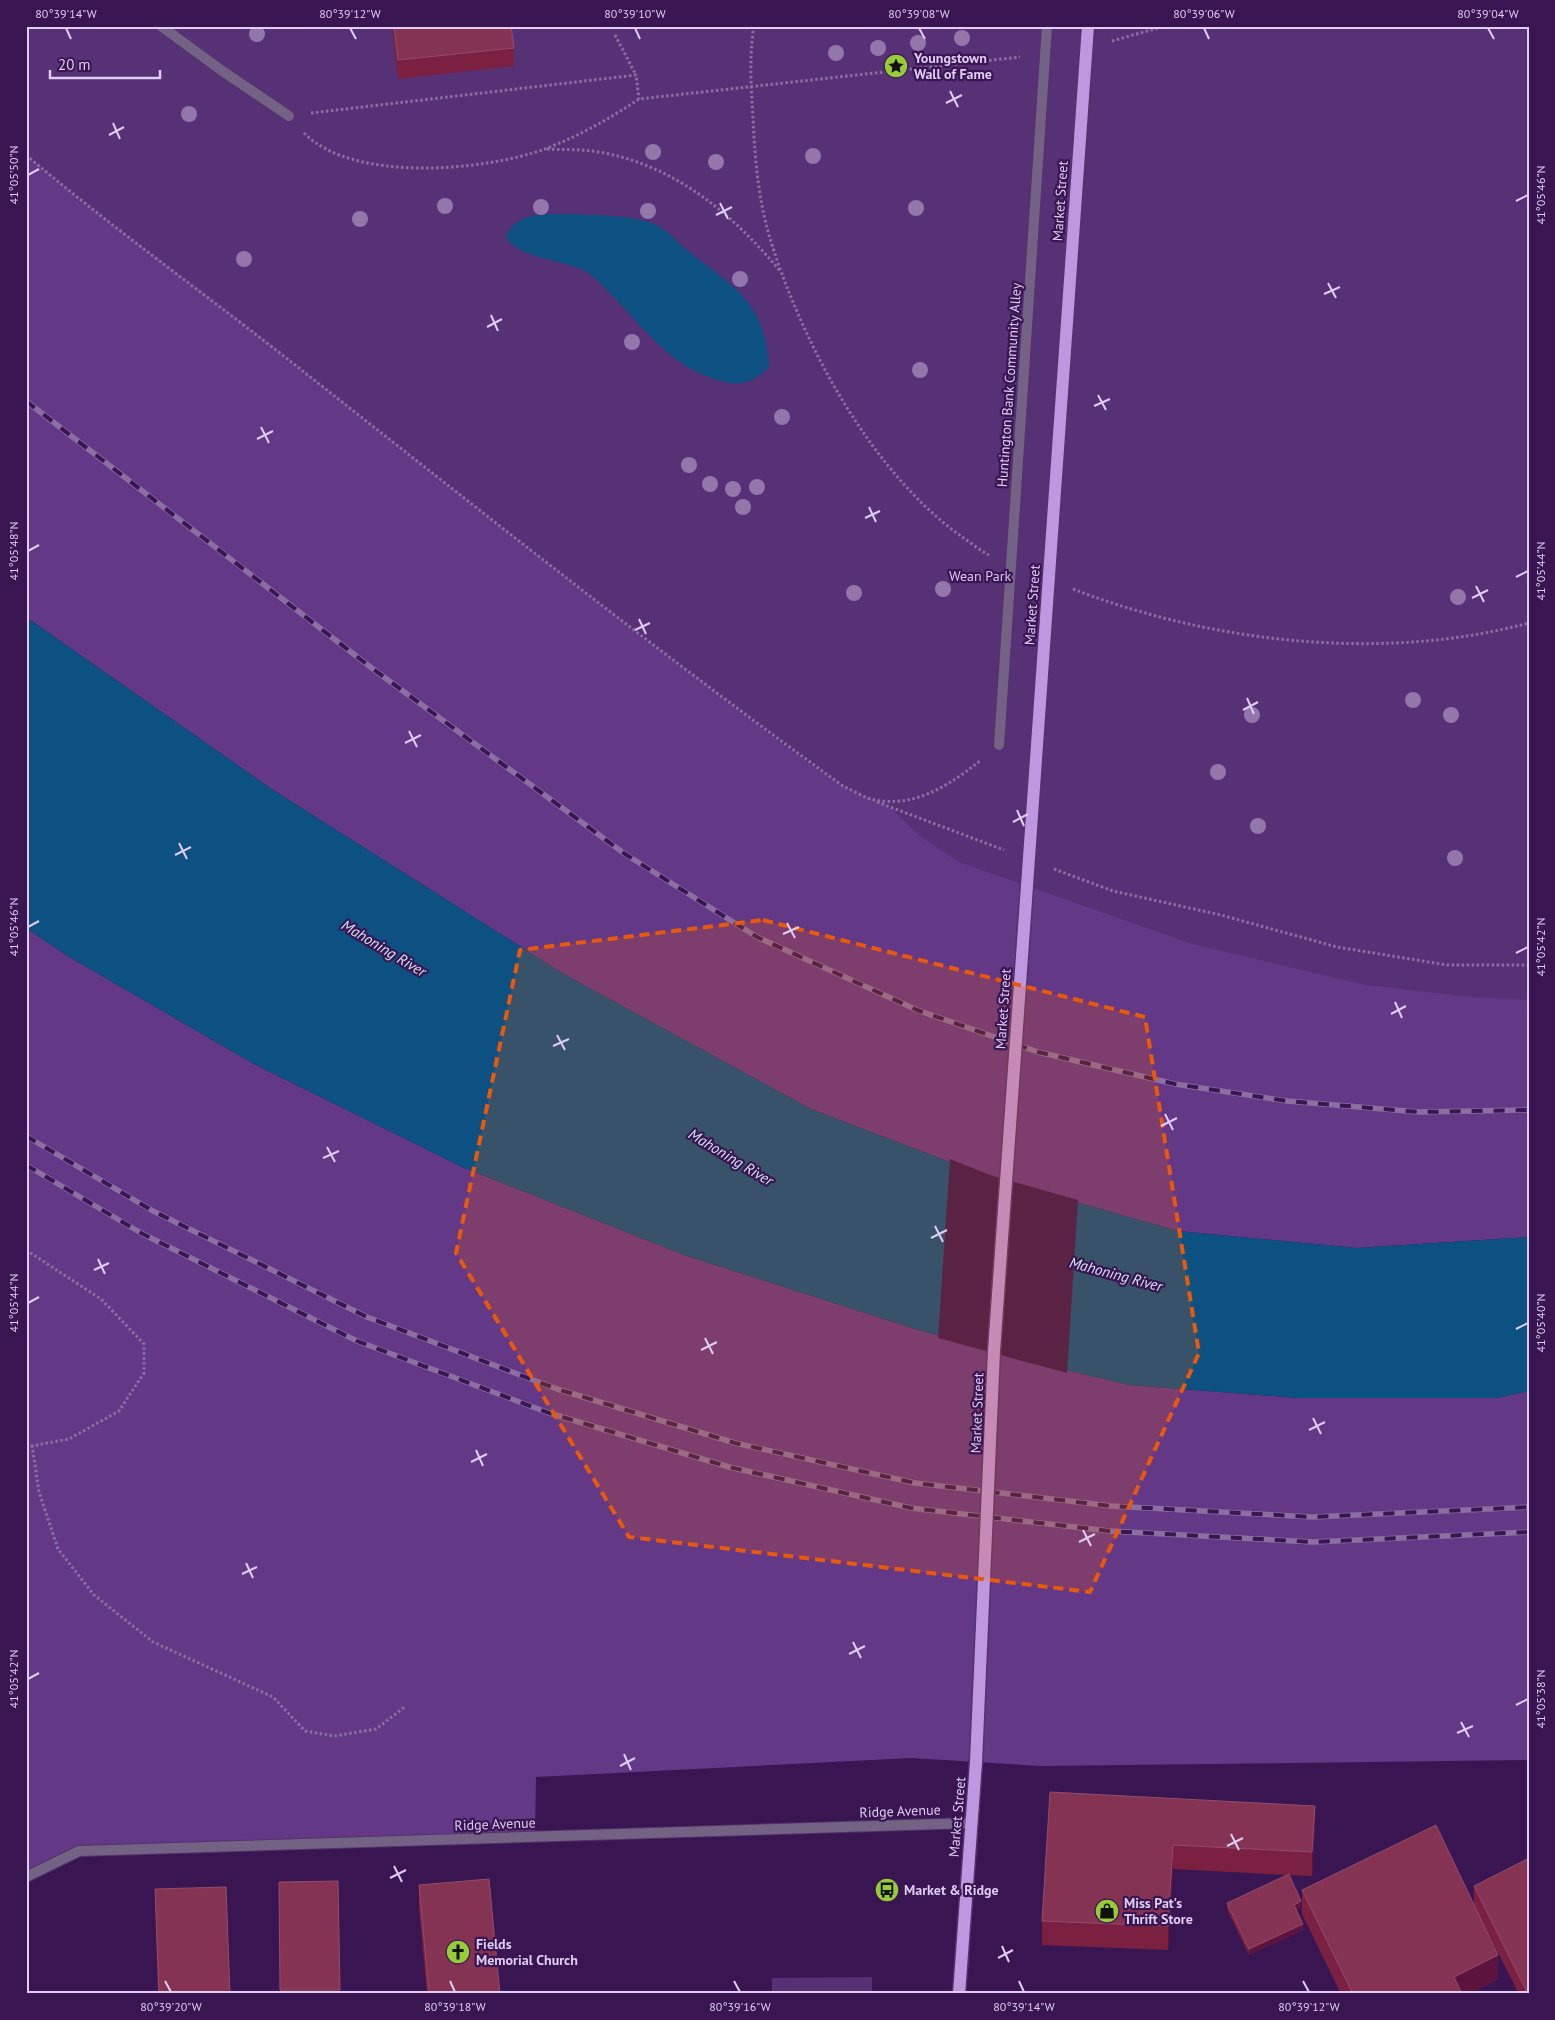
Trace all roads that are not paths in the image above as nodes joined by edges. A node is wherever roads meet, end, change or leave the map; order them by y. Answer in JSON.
{"nodes":[{"id":1,"x":161,"y":26,"type":"edge"},
{"id":2,"x":1047,"y":26,"type":"edge"},
{"id":3,"x":1088,"y":26,"type":"edge"},
{"id":4,"x":289,"y":116,"type":"road end"},
{"id":5,"x":999,"y":745,"type":"road end"},
{"id":6,"x":971,"y":1823,"type":"junction"},
{"id":7,"x":26,"y":1877,"type":"edge"},
{"id":8,"x":959,"y":1994,"type":"edge"}],
"edges":[{"from":1,"to":4,"type":"street"},
{"from":2,"to":5,"type":"street","name":"Huntington Bank Community Alley"},
{"from":3,"to":6,"type":"main road","name":"Market Street","bridge":true},
{"from":6,"to":7,"type":"street","name":"Ridge Avenue"},
{"from":6,"to":8,"type":"main road","name":"Market Street"}]}
